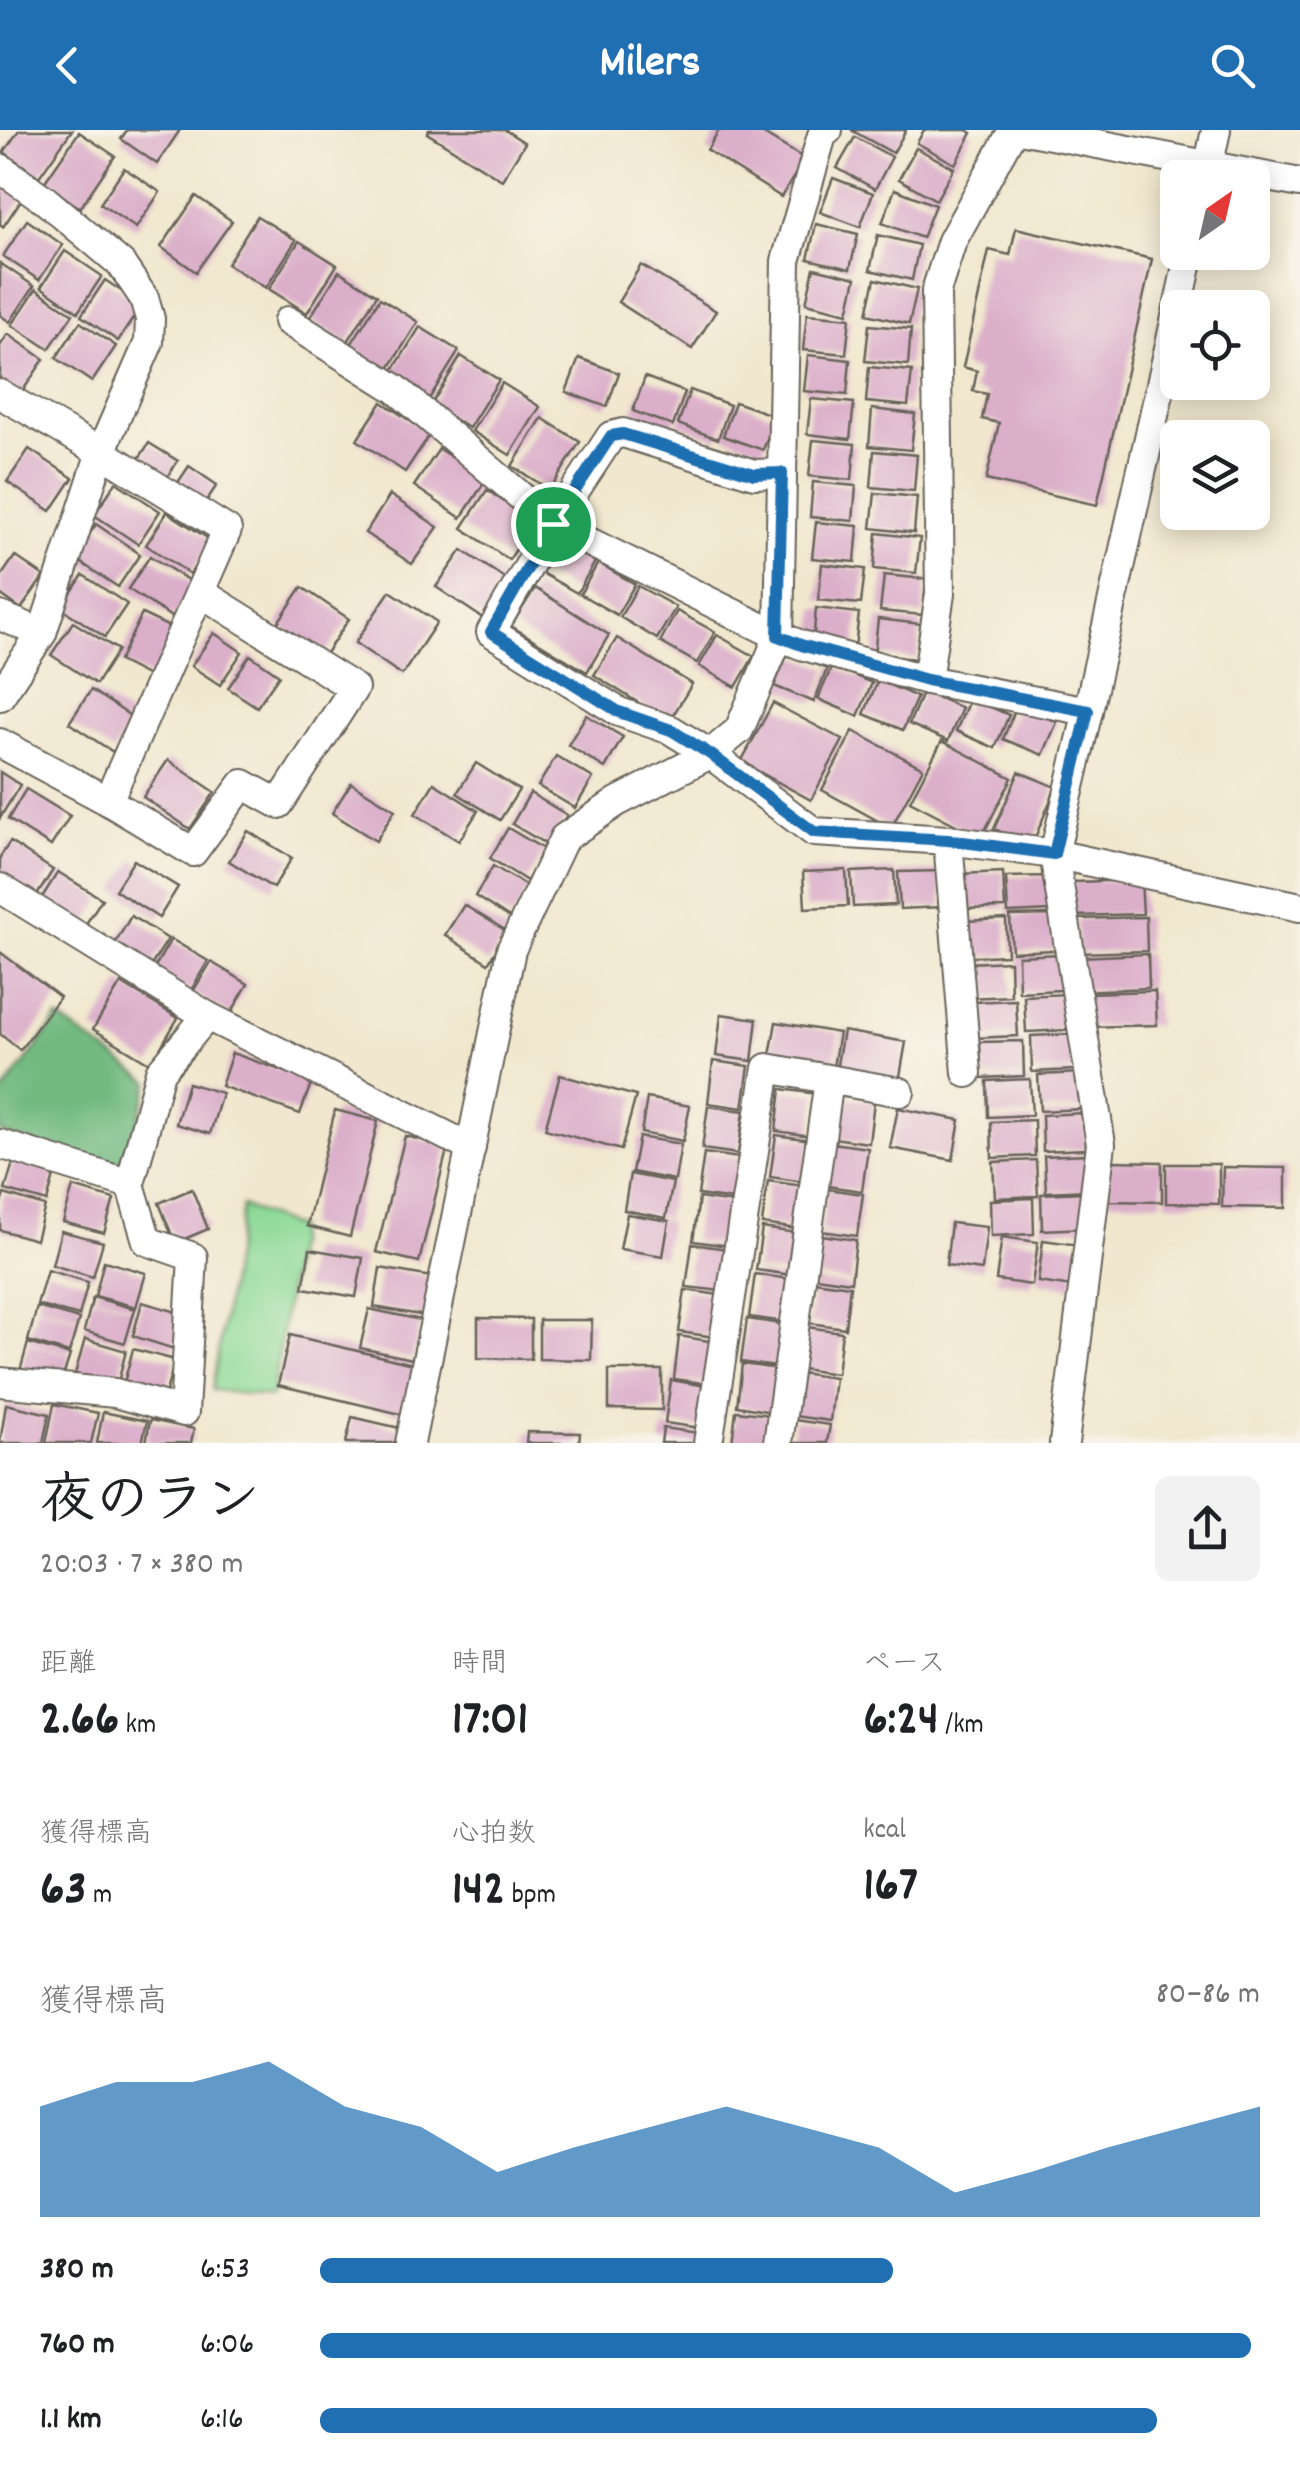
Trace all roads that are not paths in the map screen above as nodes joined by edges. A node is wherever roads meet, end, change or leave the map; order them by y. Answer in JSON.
{"nodes":[{"id":1,"x":1013,"y":130,"type":"edge"},
{"id":2,"x":1026,"y":130,"type":"edge"},
{"id":3,"x":1216,"y":130,"type":"edge"},
{"id":4,"x":821,"y":132,"type":"edge"},
{"id":5,"x":1210,"y":160,"type":"edge"},
{"id":6,"x":1160,"y":161,"type":"edge"},
{"id":7,"x":0,"y":168,"type":"edge"},
{"id":8,"x":1270,"y":179,"type":"edge"},
{"id":9,"x":1300,"y":183,"type":"edge"},
{"id":10,"x":288,"y":321,"type":"dead end"},
{"id":11,"x":1160,"y":389,"type":"edge"},
{"id":12,"x":0,"y":394,"type":"edge"},
{"id":13,"x":101,"y":452,"type":"junction"},
{"id":14,"x":782,"y":473,"type":"junction"},
{"id":15,"x":553,"y":524,"type":"junction"},
{"id":16,"x":200,"y":592,"type":"junction"},
{"id":17,"x":0,"y":616,"type":"edge"},
{"id":18,"x":42,"y":633,"type":"junction"},
{"id":19,"x":778,"y":636,"type":"junction"},
{"id":20,"x":927,"y":680,"type":"junction"},
{"id":21,"x":0,"y":696,"type":"edge"},
{"id":22,"x":1088,"y":711,"type":"junction"},
{"id":23,"x":0,"y":743,"type":"edge"},
{"id":24,"x":710,"y":754,"type":"junction"},
{"id":25,"x":108,"y":801,"type":"junction"},
{"id":26,"x":948,"y":840,"type":"junction"},
{"id":27,"x":1054,"y":854,"type":"junction"},
{"id":28,"x":0,"y":888,"type":"edge"},
{"id":29,"x":1300,"y":907,"type":"edge"},
{"id":30,"x":207,"y":1016,"type":"junction"},
{"id":31,"x":966,"y":1073,"type":"dead end"},
{"id":32,"x":829,"y":1080,"type":"junction"},
{"id":33,"x":900,"y":1092,"type":"dead end"},
{"id":34,"x":0,"y":1144,"type":"edge"},
{"id":35,"x":471,"y":1148,"type":"junction"},
{"id":36,"x":130,"y":1184,"type":"junction"},
{"id":37,"x":0,"y":1382,"type":"edge"},
{"id":38,"x":410,"y":1443,"type":"edge"},
{"id":39,"x":708,"y":1443,"type":"edge"},
{"id":40,"x":778,"y":1443,"type":"edge"},
{"id":41,"x":1064,"y":1443,"type":"edge"}],
"edges":[{"from":1,"to":20,"type":"street"},
{"from":2,"to":6,"type":"street"},
{"from":3,"to":5,"type":"street"},
{"from":4,"to":14,"type":"street"},
{"from":7,"to":13,"type":"street"},
{"from":8,"to":9,"type":"street"},
{"from":10,"to":15,"type":"street"},
{"from":11,"to":22,"type":"street"},
{"from":12,"to":13,"type":"street"},
{"from":13,"to":16,"type":"street"},
{"from":13,"to":18,"type":"street"},
{"from":14,"to":15,"type":"street"},
{"from":14,"to":19,"type":"street"},
{"from":15,"to":19,"type":"street"},
{"from":15,"to":24,"type":"street"},
{"from":16,"to":25,"type":"street"},
{"from":16,"to":25,"type":"street"},
{"from":17,"to":18,"type":"street"},
{"from":18,"to":21,"type":"street"},
{"from":19,"to":20,"type":"street"},
{"from":19,"to":24,"type":"street"},
{"from":20,"to":22,"type":"street"},
{"from":22,"to":27,"type":"street"},
{"from":23,"to":25,"type":"street"},
{"from":24,"to":26,"type":"street"},
{"from":24,"to":35,"type":"street"},
{"from":26,"to":27,"type":"street"},
{"from":26,"to":31,"type":"street"},
{"from":27,"to":29,"type":"street"},
{"from":27,"to":41,"type":"street"},
{"from":28,"to":30,"type":"street"},
{"from":30,"to":35,"type":"street"},
{"from":30,"to":36,"type":"street"},
{"from":32,"to":33,"type":"street"},
{"from":32,"to":39,"type":"street"},
{"from":32,"to":40,"type":"street"},
{"from":34,"to":36,"type":"street"},
{"from":35,"to":38,"type":"street"},
{"from":36,"to":37,"type":"street"}]}
